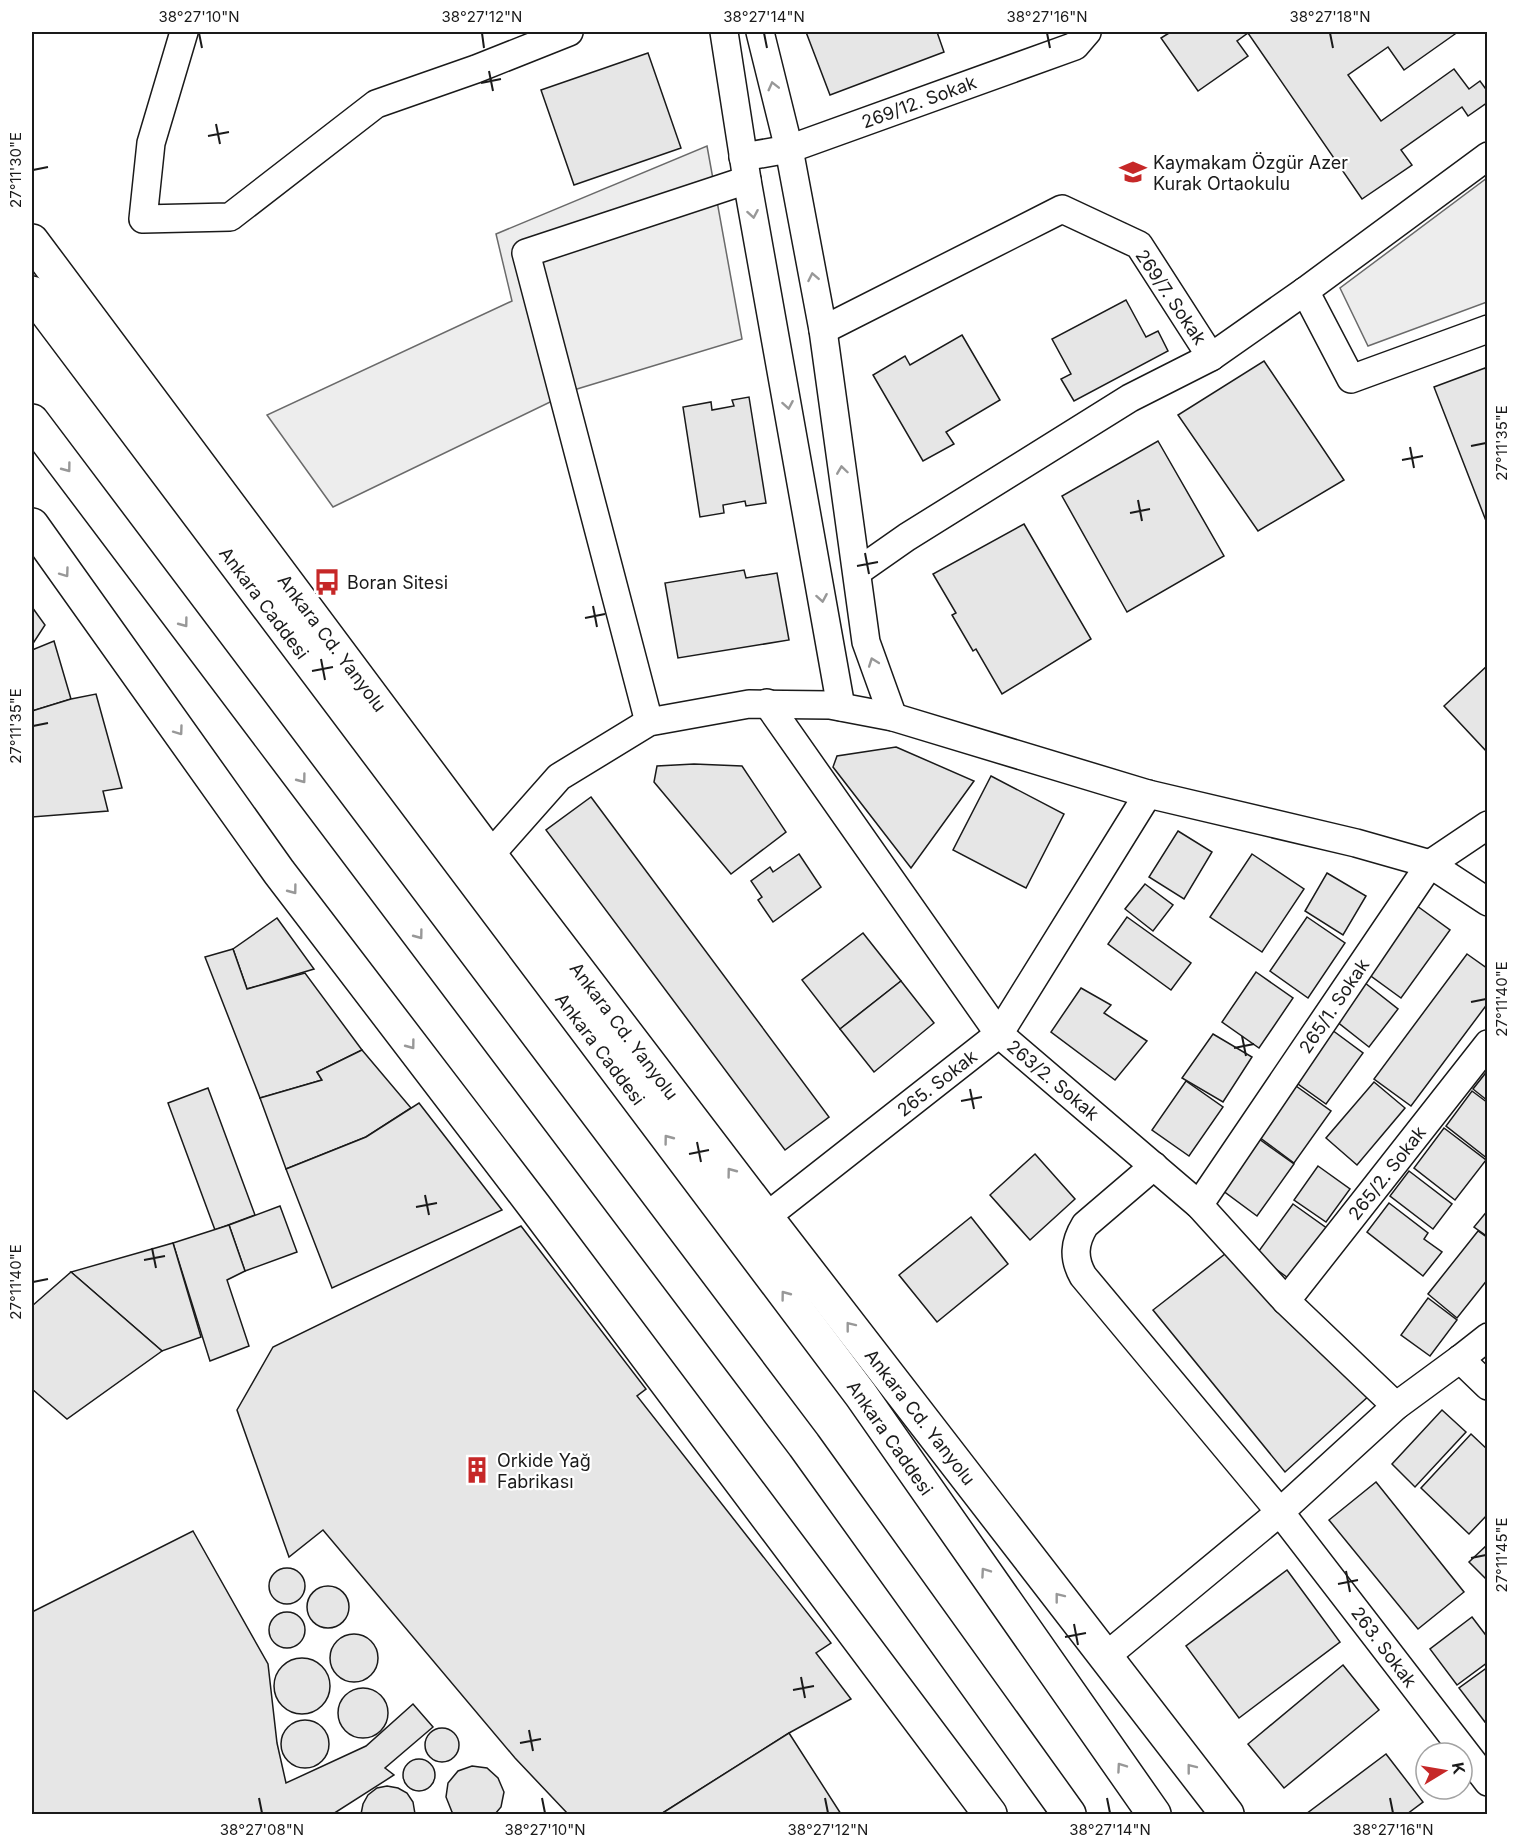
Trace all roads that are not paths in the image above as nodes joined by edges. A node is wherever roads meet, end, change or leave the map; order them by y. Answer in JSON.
{"nodes":[{"id":1,"x":184,"y":32,"type":"edge"},
{"id":2,"x":569,"y":32,"type":"edge"},
{"id":3,"x":724,"y":32,"type":"edge"},
{"id":4,"x":760,"y":32,"type":"edge"},
{"id":5,"x":1087,"y":32,"type":"edge"},
{"id":6,"x":789,"y":149,"type":"junction"},
{"id":7,"x":1488,"y":156,"type":"edge"},
{"id":8,"x":745,"y":169,"type":"junction"},
{"id":9,"x":32,"y":241,"type":"edge"},
{"id":10,"x":1305,"y":291,"type":"junction"},
{"id":11,"x":32,"y":293,"type":"edge"},
{"id":12,"x":1488,"y":329,"type":"edge"},
{"id":13,"x":823,"y":330,"type":"junction"},
{"id":14,"x":1210,"y":357,"type":"junction"},
{"id":15,"x":32,"y":421,"type":"edge"},
{"id":16,"x":32,"y":525,"type":"edge"},
{"id":17,"x":856,"y":572,"type":"junction"},
{"id":18,"x":767,"y":703,"type":"junction"},
{"id":19,"x":841,"y":706,"type":"junction"},
{"id":20,"x":893,"y":717,"type":"junction"},
{"id":21,"x":649,"y":722,"type":"junction"},
{"id":22,"x":1148,"y":794,"type":"junction"},
{"id":23,"x":1488,"y":825,"type":"edge"},
{"id":24,"x":490,"y":855,"type":"junction"},
{"id":25,"x":1430,"y":864,"type":"junction"},
{"id":26,"x":1488,"y":902,"type":"edge"},
{"id":27,"x":999,"y":1034,"type":"junction"},
{"id":28,"x":1488,"y":1044,"type":"edge"},
{"id":29,"x":1154,"y":1166,"type":"junction"},
{"id":30,"x":1199,"y":1205,"type":"junction"},
{"id":31,"x":766,"y":1217,"type":"junction"},
{"id":32,"x":1286,"y":1301,"type":"junction"},
{"id":33,"x":1488,"y":1337,"type":"edge"},
{"id":34,"x":1460,"y":1359,"type":"junction"},
{"id":35,"x":1488,"y":1386,"type":"edge"},
{"id":36,"x":1396,"y":1406,"type":"junction"},
{"id":37,"x":1281,"y":1512,"type":"junction"},
{"id":38,"x":1105,"y":1657,"type":"junction"},
{"id":39,"x":1488,"y":1782,"type":"edge"},
{"id":40,"x":990,"y":1815,"type":"edge"},
{"id":41,"x":1069,"y":1815,"type":"edge"},
{"id":42,"x":1154,"y":1815,"type":"edge"},
{"id":43,"x":1227,"y":1815,"type":"edge"}],
"edges":[{"from":1,"to":2,"type":"street"},
{"from":3,"to":8,"type":"street"},
{"from":6,"to":4,"type":"street","one_way":true},
{"from":5,"to":6,"type":"street","name":"269/12. Sokak"},
{"from":6,"to":8,"type":"street","name":"269/12. Sokak"},
{"from":13,"to":6,"type":"street","one_way":true},
{"from":7,"to":10,"type":"street","name":"269/7. Sokak"},
{"from":8,"to":19,"type":"street","one_way":true},
{"from":8,"to":21,"type":"street","name":"269/12. Sokak"},
{"from":9,"to":24,"type":"main road","name":"Ankara Cd. Yanyolu"},
{"from":10,"to":12,"type":"street"},
{"from":10,"to":14,"type":"street","name":"269/7. Sokak"},
{"from":42,"to":11,"type":"main road","name":"Ankara Caddesi","one_way":true},
{"from":13,"to":14,"type":"street","name":"269/7. Sokak"},
{"from":17,"to":13,"type":"street","one_way":true},
{"from":14,"to":17,"type":"street"},
{"from":15,"to":41,"type":"main road","one_way":true},
{"from":16,"to":40,"type":"main road","one_way":true},
{"from":20,"to":17,"type":"street","one_way":true},
{"from":18,"to":19,"type":"street"},
{"from":18,"to":21,"type":"street"},
{"from":18,"to":27,"type":"street","name":"263/2. Sokak"},
{"from":19,"to":20,"type":"street"},
{"from":20,"to":22,"type":"street"},
{"from":21,"to":24,"type":"street"},
{"from":22,"to":25,"type":"street"},
{"from":22,"to":27,"type":"street","name":"265. Sokak"},
{"from":23,"to":25,"type":"street","name":"265/1. Sokak"},
{"from":31,"to":24,"type":"main road","name":"Ankara Cd. Yanyolu","one_way":true},
{"from":25,"to":26,"type":"street"},
{"from":25,"to":30,"type":"street","name":"265/1. Sokak"},
{"from":27,"to":29,"type":"street","name":"263/2. Sokak"},
{"from":27,"to":31,"type":"street","name":"265. Sokak"},
{"from":28,"to":32,"type":"street","name":"265/2. Sokak"},
{"from":29,"to":30,"type":"street","name":"263/2. Sokak"},
{"from":29,"to":37,"type":"street","name":"263. Sokak"},
{"from":30,"to":32,"type":"street","name":"263/2. Sokak"},
{"from":38,"to":31,"type":"main road","name":"Ankara Cd. Yanyolu","one_way":true},
{"from":32,"to":36,"type":"street","name":"263/2. Sokak"},
{"from":33,"to":34,"type":"street"},
{"from":34,"to":35,"type":"street"},
{"from":34,"to":36,"type":"street"},
{"from":36,"to":37,"type":"street"},
{"from":37,"to":38,"type":"street"},
{"from":37,"to":39,"type":"street","name":"263. Sokak"},
{"from":43,"to":38,"type":"main road","name":"Ankara Cd. Yanyolu","one_way":true}]}
